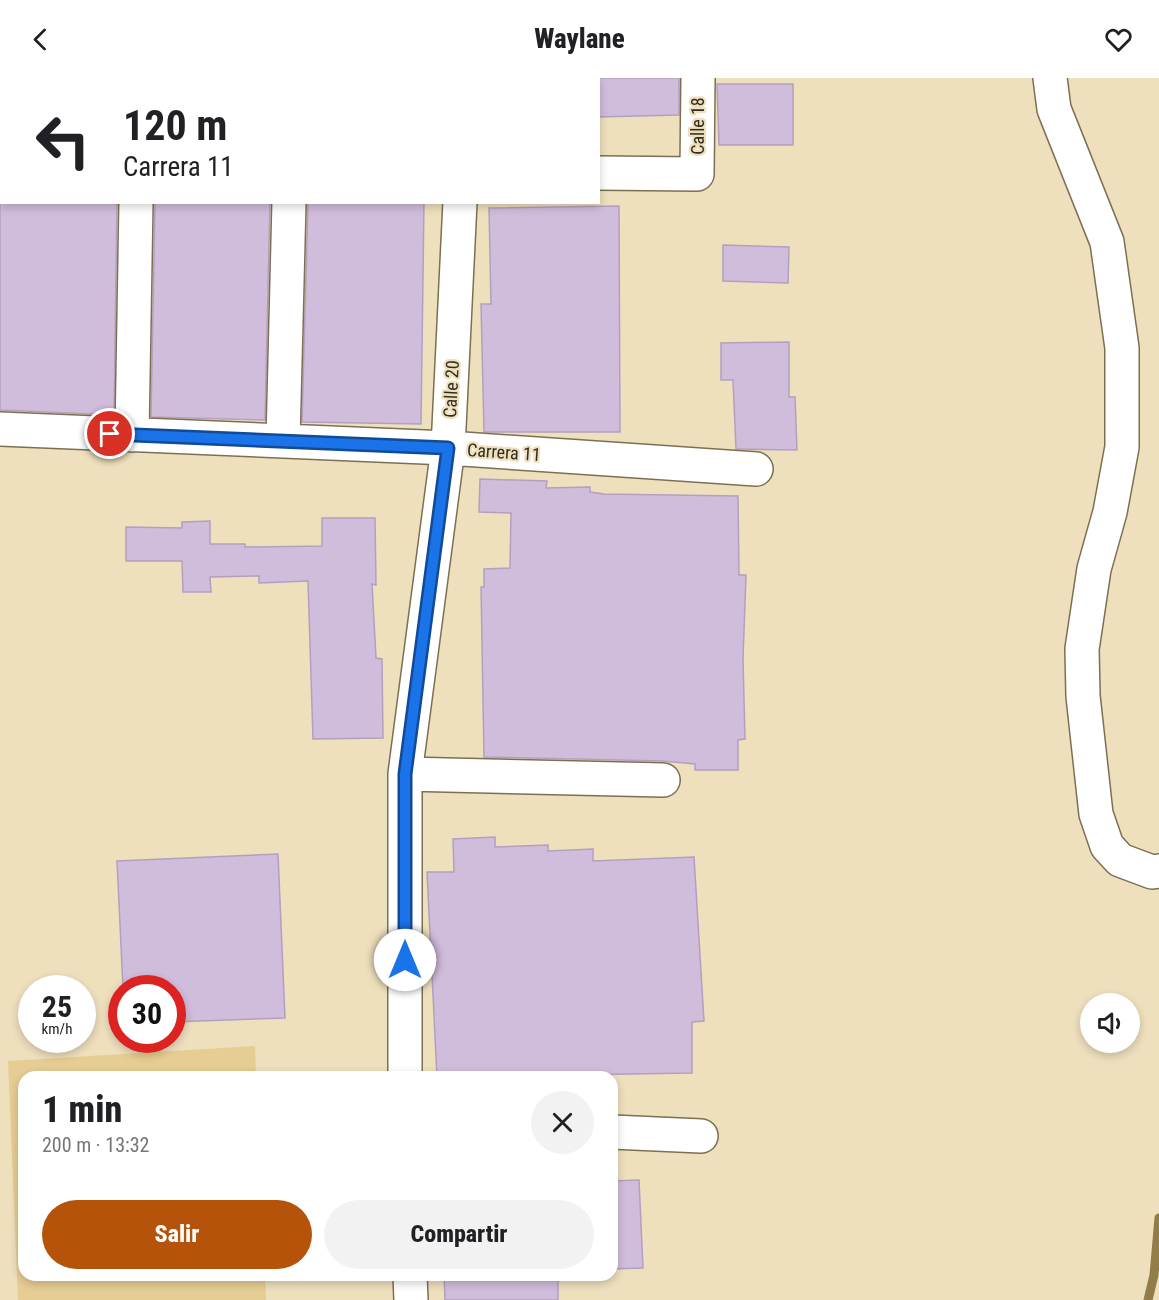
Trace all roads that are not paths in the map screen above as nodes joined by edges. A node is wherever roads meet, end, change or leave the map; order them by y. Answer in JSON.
{"nodes":[{"id":1,"x":698,"y":78,"type":"edge"},
{"id":2,"x":1050,"y":78,"type":"edge"},
{"id":3,"x":600,"y":173,"type":"edge"},
{"id":4,"x":136,"y":204,"type":"edge"},
{"id":5,"x":289,"y":204,"type":"edge"},
{"id":6,"x":460,"y":204,"type":"edge"},
{"id":7,"x":0,"y":429,"type":"edge"},
{"id":8,"x":132,"y":435,"type":"junction"},
{"id":9,"x":283,"y":441,"type":"junction"},
{"id":10,"x":448,"y":448,"type":"junction"},
{"id":11,"x":756,"y":469,"type":"dead end"},
{"id":12,"x":405,"y":774,"type":"junction"},
{"id":13,"x":663,"y":780,"type":"dead end"},
{"id":14,"x":1159,"y":871,"type":"edge"},
{"id":15,"x":405,"y":1071,"type":"edge"},
{"id":16,"x":618,"y":1132,"type":"edge"},
{"id":17,"x":701,"y":1136,"type":"dead end"},
{"id":18,"x":410,"y":1281,"type":"edge"},
{"id":19,"x":411,"y":1300,"type":"edge"}],
"edges":[{"from":1,"to":3,"type":"street","name":"Calle 18"},
{"from":2,"to":14,"type":"street"},
{"from":4,"to":8,"type":"street"},
{"from":5,"to":9,"type":"street"},
{"from":6,"to":10,"type":"street","name":"Calle 20"},
{"from":7,"to":8,"type":"street","name":"Carrera 11"},
{"from":8,"to":9,"type":"street","name":"Carrera 11"},
{"from":9,"to":10,"type":"street","name":"Carrera 11"},
{"from":10,"to":11,"type":"street","name":"Carrera 11"},
{"from":10,"to":12,"type":"street","name":"Calle 20"},
{"from":12,"to":13,"type":"street"},
{"from":12,"to":15,"type":"street","name":"Calle 20"},
{"from":16,"to":17,"type":"street"},
{"from":18,"to":19,"type":"street"}]}
